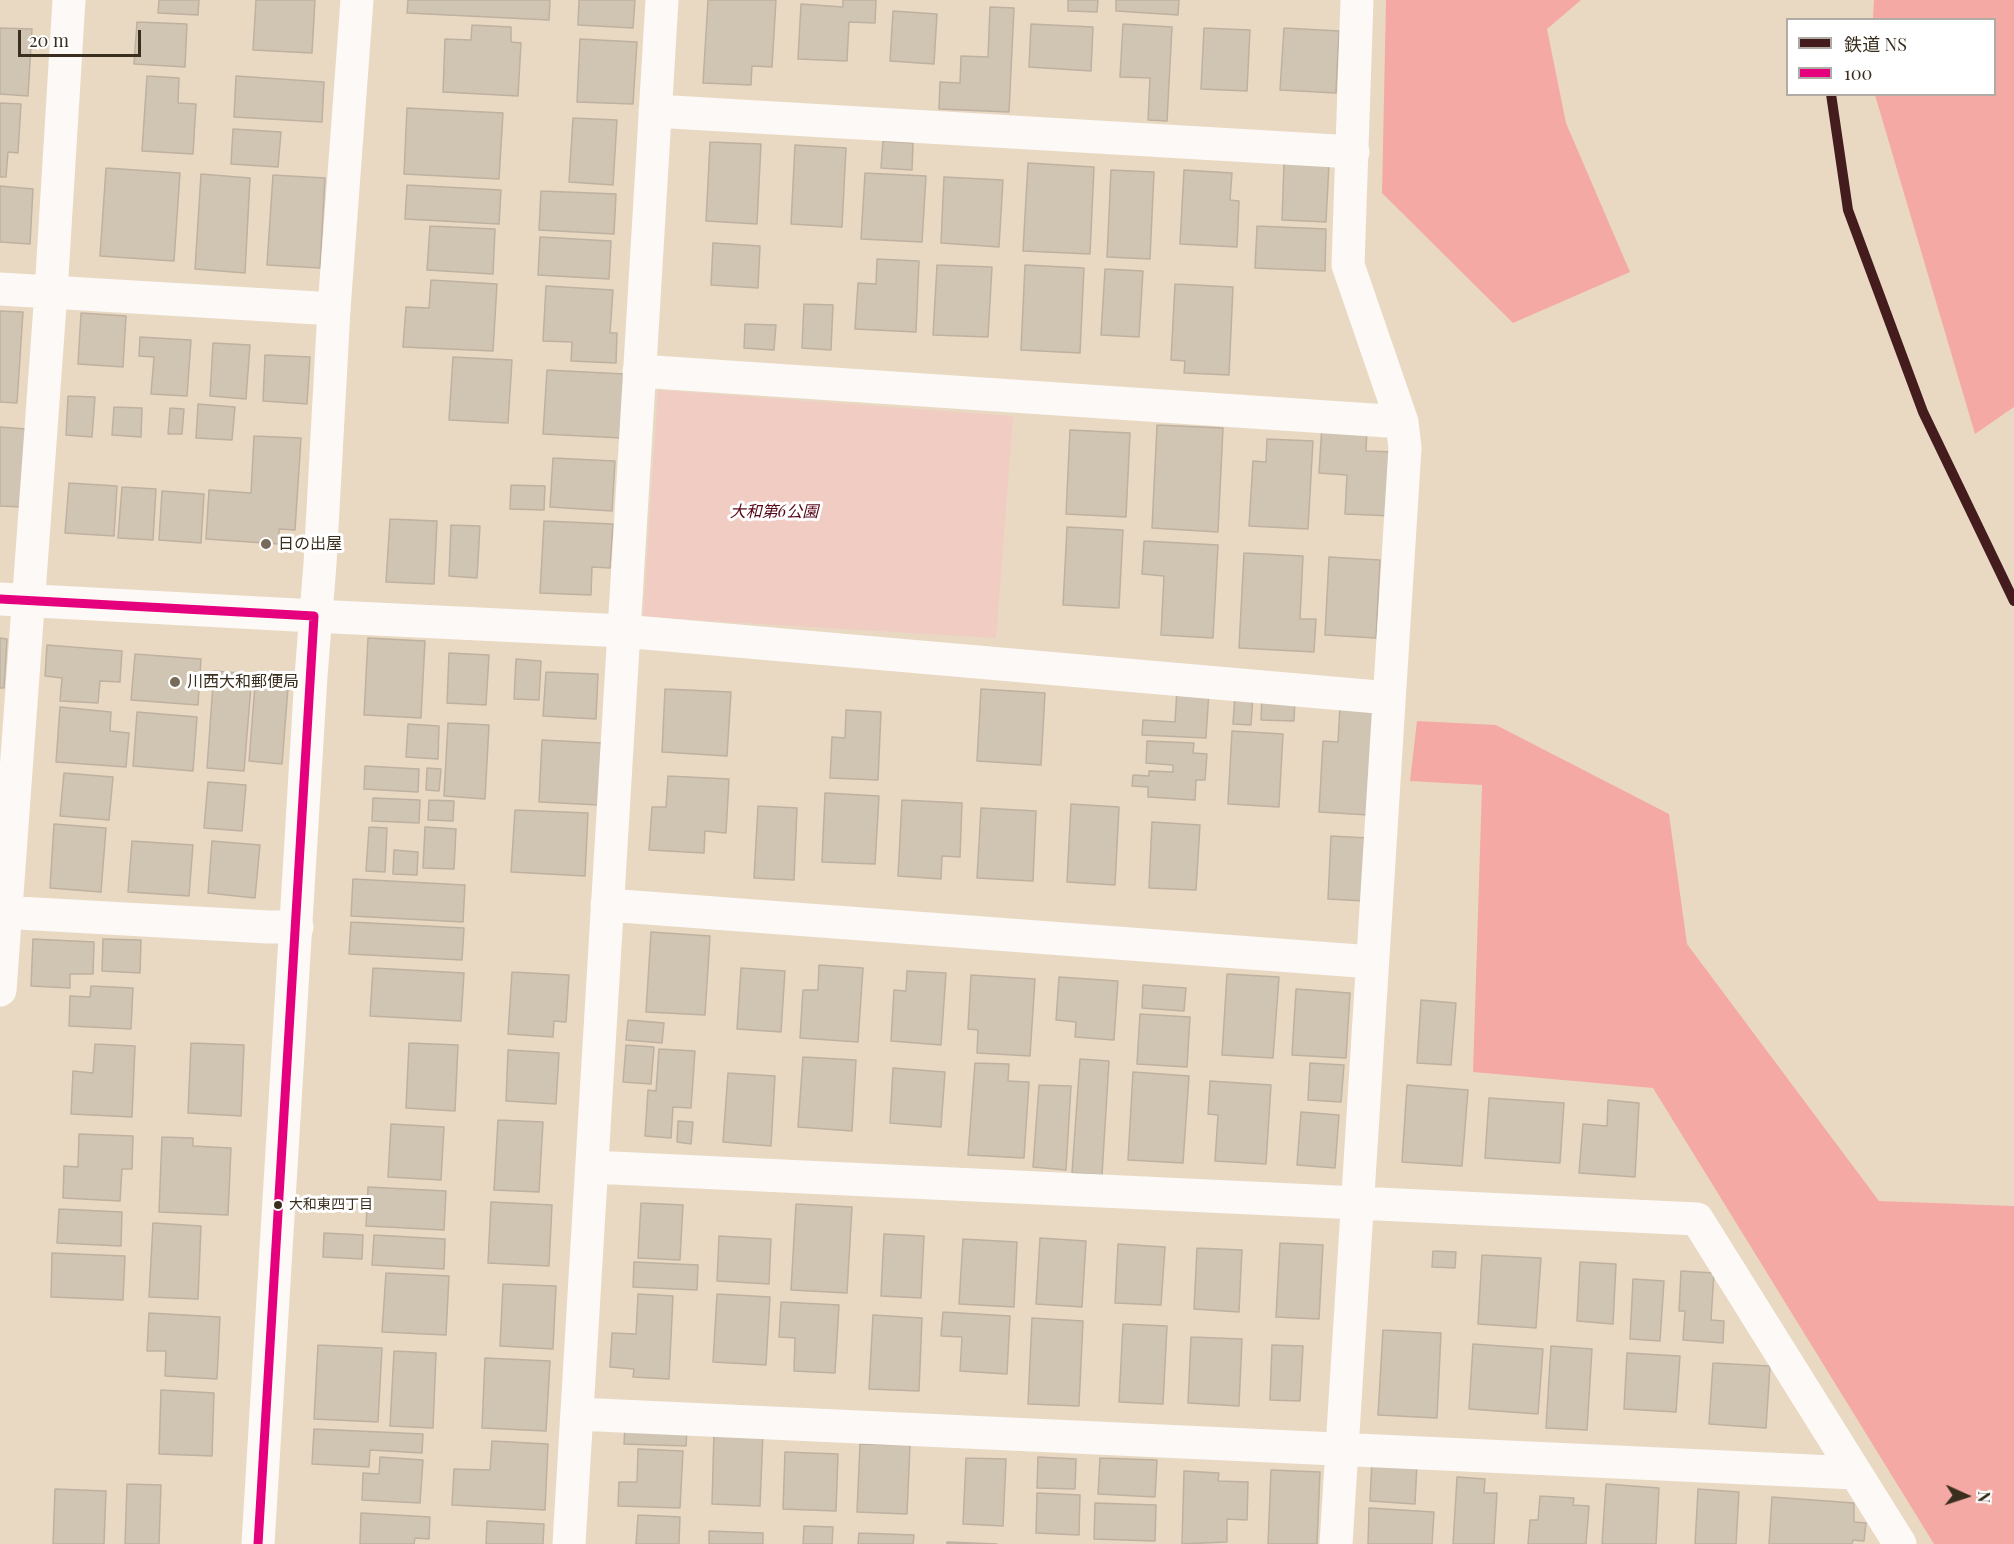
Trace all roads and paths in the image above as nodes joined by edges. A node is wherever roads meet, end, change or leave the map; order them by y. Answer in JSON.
{"nodes":[{"id":1,"x":69,"y":0,"type":"edge"},
{"id":2,"x":357,"y":0,"type":"edge"},
{"id":3,"x":662,"y":0,"type":"edge"},
{"id":4,"x":1357,"y":0,"type":"edge"},
{"id":5,"x":655,"y":111,"type":"junction"},
{"id":6,"x":1353,"y":152,"type":"junction"},
{"id":7,"x":0,"y":289,"type":"edge"},
{"id":8,"x":51,"y":292,"type":"junction"},
{"id":9,"x":334,"y":309,"type":"junction"},
{"id":10,"x":639,"y":371,"type":"junction"},
{"id":11,"x":1402,"y":423,"type":"junction"},
{"id":12,"x":14,"y":600,"type":"edge"},
{"id":13,"x":314,"y":616,"type":"junction"},
{"id":14,"x":623,"y":631,"type":"junction"},
{"id":15,"x":1389,"y":698,"type":"junction"},
{"id":16,"x":607,"y":905,"type":"junction"},
{"id":17,"x":3,"y":912,"type":"edge"},
{"id":18,"x":297,"y":927,"type":"junction"},
{"id":19,"x":1372,"y":962,"type":"junction"},
{"id":20,"x":0,"y":990,"type":"edge"},
{"id":21,"x":592,"y":1167,"type":"junction"},
{"id":22,"x":1358,"y":1203,"type":"junction"},
{"id":23,"x":577,"y":1414,"type":"junction"},
{"id":24,"x":1342,"y":1449,"type":"junction"},
{"id":25,"x":1855,"y":1473,"type":"junction"},
{"id":26,"x":258,"y":1544,"type":"edge"},
{"id":27,"x":569,"y":1544,"type":"edge"},
{"id":28,"x":1336,"y":1544,"type":"edge"},
{"id":29,"x":1900,"y":1544,"type":"edge"}],
"edges":[{"from":1,"to":8,"type":"street"},
{"from":2,"to":9,"type":"street"},
{"from":3,"to":5,"type":"street"},
{"from":4,"to":6,"type":"street"},
{"from":5,"to":6,"type":"street"},
{"from":5,"to":10,"type":"street"},
{"from":6,"to":11,"type":"street"},
{"from":7,"to":8,"type":"street"},
{"from":8,"to":9,"type":"street"},
{"from":8,"to":12,"type":"street"},
{"from":9,"to":13,"type":"street"},
{"from":10,"to":11,"type":"street"},
{"from":10,"to":14,"type":"street"},
{"from":11,"to":15,"type":"street"},
{"from":12,"to":13,"type":"street"},
{"from":12,"to":17,"type":"street"},
{"from":13,"to":14,"type":"street"},
{"from":13,"to":18,"type":"street"},
{"from":14,"to":15,"type":"street"},
{"from":14,"to":16,"type":"street"},
{"from":15,"to":19,"type":"street"},
{"from":16,"to":19,"type":"street"},
{"from":16,"to":21,"type":"street"},
{"from":17,"to":18,"type":"street"},
{"from":17,"to":20,"type":"street"},
{"from":18,"to":26,"type":"street"},
{"from":19,"to":22,"type":"street"},
{"from":21,"to":22,"type":"street"},
{"from":21,"to":23,"type":"street"},
{"from":22,"to":24,"type":"street"},
{"from":22,"to":25,"type":"street"},
{"from":23,"to":24,"type":"street"},
{"from":23,"to":27,"type":"street"},
{"from":24,"to":25,"type":"street"},
{"from":24,"to":28,"type":"street"},
{"from":25,"to":29,"type":"street"}]}
